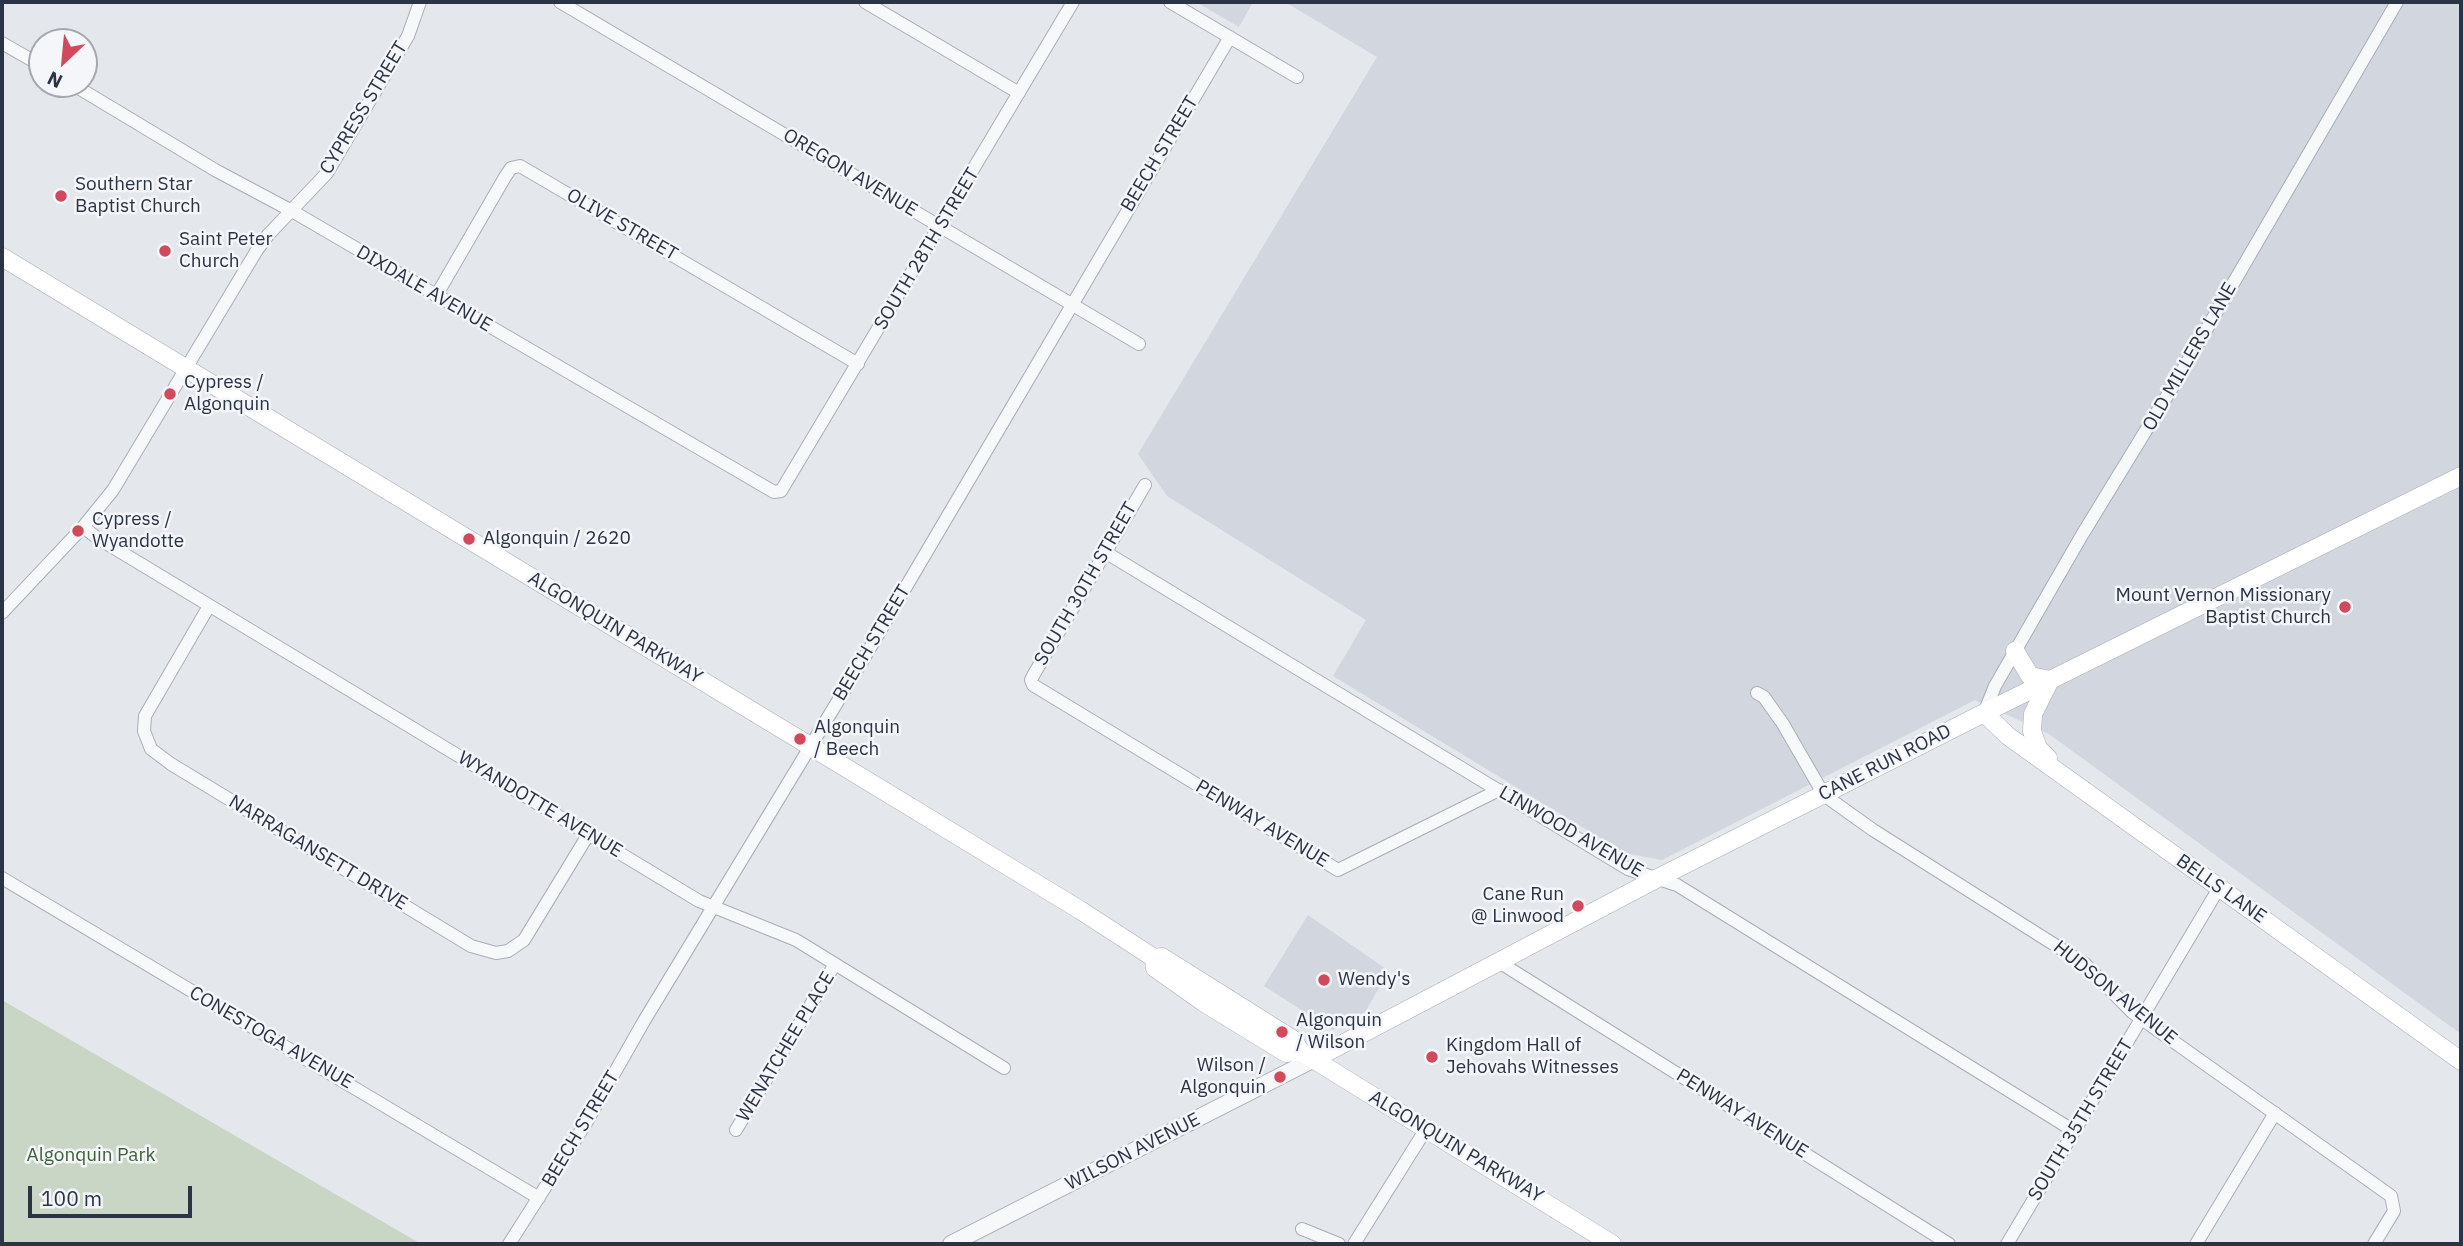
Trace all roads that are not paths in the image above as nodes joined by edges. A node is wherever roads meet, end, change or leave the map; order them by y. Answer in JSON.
{"nodes":[{"id":1,"x":420,"y":2,"type":"edge"},
{"id":2,"x":560,"y":2,"type":"edge"},
{"id":3,"x":865,"y":2,"type":"edge"},
{"id":4,"x":1073,"y":2,"type":"edge"},
{"id":5,"x":1170,"y":2,"type":"edge"},
{"id":6,"x":2397,"y":2,"type":"edge"},
{"id":7,"x":1230,"y":37,"type":"junction"},
{"id":8,"x":2,"y":43,"type":"edge"},
{"id":9,"x":28,"y":58,"type":"edge"},
{"id":10,"x":1297,"y":77,"type":"dead end"},
{"id":11,"x":1019,"y":93,"type":"junction"},
{"id":12,"x":95,"y":98,"type":"edge"},
{"id":13,"x":292,"y":211,"type":"junction"},
{"id":14,"x":940,"y":227,"type":"junction"},
{"id":15,"x":2,"y":257,"type":"edge"},
{"id":16,"x":436,"y":296,"type":"junction"},
{"id":17,"x":1072,"y":304,"type":"junction"},
{"id":18,"x":1139,"y":344,"type":"dead end"},
{"id":19,"x":858,"y":363,"type":"junction"},
{"id":20,"x":186,"y":369,"type":"junction"},
{"id":21,"x":2461,"y":476,"type":"edge"},
{"id":22,"x":1145,"y":485,"type":"dead end"},
{"id":23,"x":777,"y":492,"type":"joint"},
{"id":24,"x":83,"y":527,"type":"junction"},
{"id":25,"x":1105,"y":552,"type":"junction"},
{"id":26,"x":209,"y":606,"type":"junction"},
{"id":27,"x":2,"y":613,"type":"edge"},
{"id":28,"x":2015,"y":651,"type":"junction"},
{"id":29,"x":2050,"y":680,"type":"junction"},
{"id":30,"x":1033,"y":685,"type":"joint"},
{"id":31,"x":1757,"y":693,"type":"dead end"},
{"id":32,"x":1984,"y":713,"type":"junction"},
{"id":33,"x":810,"y":746,"type":"junction"},
{"id":34,"x":2070,"y":780,"type":"junction"},
{"id":35,"x":1499,"y":790,"type":"junction"},
{"id":36,"x":1824,"y":795,"type":"junction"},
{"id":37,"x":588,"y":835,"type":"junction"},
{"id":38,"x":2,"y":878,"type":"edge"},
{"id":39,"x":1656,"y":879,"type":"junction"},
{"id":40,"x":2219,"y":888,"type":"junction"},
{"id":41,"x":714,"y":907,"type":"junction"},
{"id":42,"x":1499,"y":962,"type":"junction"},
{"id":43,"x":835,"y":964,"type":"junction"},
{"id":44,"x":2142,"y":1018,"type":"junction"},
{"id":45,"x":1307,"y":1055,"type":"junction"},
{"id":46,"x":2461,"y":1061,"type":"edge"},
{"id":47,"x":1004,"y":1068,"type":"dead end"},
{"id":48,"x":2275,"y":1113,"type":"junction"},
{"id":49,"x":1426,"y":1129,"type":"junction"},
{"id":50,"x":736,"y":1130,"type":"dead end"},
{"id":51,"x":2074,"y":1131,"type":"junction"},
{"id":52,"x":539,"y":1198,"type":"junction"},
{"id":53,"x":1302,"y":1229,"type":"dead end"},
{"id":54,"x":509,"y":1244,"type":"edge"},
{"id":55,"x":951,"y":1244,"type":"edge"},
{"id":56,"x":1339,"y":1244,"type":"edge"},
{"id":57,"x":1354,"y":1244,"type":"edge"},
{"id":58,"x":1612,"y":1244,"type":"edge"},
{"id":59,"x":1949,"y":1244,"type":"edge"},
{"id":60,"x":2007,"y":1244,"type":"edge"},
{"id":61,"x":2196,"y":1244,"type":"edge"},
{"id":62,"x":2374,"y":1244,"type":"edge"}],
"edges":[{"from":1,"to":13,"type":"street","name":"CYPRESS STREET"},
{"from":2,"to":14,"type":"street","name":"OREGON AVENUE"},
{"from":3,"to":11,"type":"street"},
{"from":4,"to":11,"type":"street","name":"SOUTH 28TH STREET"},
{"from":5,"to":7,"type":"street"},
{"from":6,"to":28,"type":"street","name":"OLD MILLERS LANE"},
{"from":7,"to":10,"type":"street"},
{"from":7,"to":17,"type":"street","name":"BEECH STREET"},
{"from":8,"to":9,"type":"street"},
{"from":11,"to":14,"type":"street","name":"SOUTH 28TH STREET"},
{"from":12,"to":13,"type":"street","name":"DIXDALE AVENUE"},
{"from":13,"to":16,"type":"street","name":"DIXDALE AVENUE"},
{"from":13,"to":20,"type":"street","name":"CYPRESS STREET"},
{"from":14,"to":17,"type":"street","name":"OREGON AVENUE"},
{"from":14,"to":19,"type":"street","name":"SOUTH 28TH STREET"},
{"from":15,"to":20,"type":"main road","name":"ALGONQUIN PARKWAY"},
{"from":16,"to":19,"type":"street","name":"OLIVE STREET"},
{"from":16,"to":23,"type":"street","name":"DIXDALE AVENUE"},
{"from":17,"to":18,"type":"street","name":"OREGON AVENUE"},
{"from":17,"to":33,"type":"street","name":"BEECH STREET"},
{"from":19,"to":23,"type":"street","name":"SOUTH 28TH STREET"},
{"from":20,"to":24,"type":"street","name":"CYPRESS STREET"},
{"from":20,"to":33,"type":"main road","name":"ALGONQUIN PARKWAY"},
{"from":21,"to":29,"type":"main road","name":"CANE RUN ROAD"},
{"from":22,"to":25,"type":"street","name":"SOUTH 30TH STREET"},
{"from":24,"to":26,"type":"street","name":"WYANDOTTE AVENUE"},
{"from":24,"to":27,"type":"street","name":"CYPRESS STREET"},
{"from":25,"to":30,"type":"street","name":"SOUTH 30TH STREET"},
{"from":25,"to":35,"type":"street","name":"LINWOOD AVENUE"},
{"from":26,"to":37,"type":"street","name":"WYANDOTTE AVENUE"},
{"from":26,"to":37,"type":"street","name":"NARRAGANSETT DRIVE"},
{"from":28,"to":29,"type":"main road"},
{"from":28,"to":32,"type":"street","name":"OLD MILLERS LANE"},
{"from":29,"to":32,"type":"main road","name":"CANE RUN ROAD"},
{"from":29,"to":34,"type":"main road"},
{"from":30,"to":35,"type":"street","name":"PENWAY AVENUE"},
{"from":31,"to":36,"type":"street"},
{"from":32,"to":34,"type":"main road","name":"BELLS LANE"},
{"from":32,"to":36,"type":"main road","name":"CANE RUN ROAD"},
{"from":33,"to":41,"type":"street","name":"BEECH STREET"},
{"from":33,"to":45,"type":"main road","name":"ALGONQUIN PARKWAY"},
{"from":34,"to":40,"type":"main road","name":"BELLS LANE"},
{"from":35,"to":39,"type":"street","name":"LINWOOD AVENUE"},
{"from":36,"to":39,"type":"main road","name":"CANE RUN ROAD"},
{"from":36,"to":44,"type":"street","name":"HUDSON AVENUE"},
{"from":37,"to":41,"type":"street","name":"WYANDOTTE AVENUE"},
{"from":38,"to":52,"type":"street","name":"CONESTOGA AVENUE"},
{"from":39,"to":42,"type":"main road","name":"CANE RUN ROAD"},
{"from":39,"to":51,"type":"street","name":"LINWOOD AVENUE"},
{"from":40,"to":44,"type":"street","name":"SOUTH 35TH STREET"},
{"from":40,"to":46,"type":"main road","name":"BELLS LANE"},
{"from":41,"to":43,"type":"street","name":"WYANDOTTE AVENUE"},
{"from":41,"to":52,"type":"street","name":"BEECH STREET"},
{"from":42,"to":45,"type":"main road","name":"CANE RUN ROAD"},
{"from":42,"to":59,"type":"street","name":"PENWAY AVENUE"},
{"from":43,"to":47,"type":"street","name":"WYANDOTTE AVENUE"},
{"from":43,"to":50,"type":"street","name":"WENATCHEE PLACE"},
{"from":44,"to":48,"type":"street","name":"HUDSON AVENUE"},
{"from":44,"to":51,"type":"street","name":"SOUTH 35TH STREET"},
{"from":45,"to":49,"type":"main road","name":"ALGONQUIN PARKWAY"},
{"from":45,"to":55,"type":"street","name":"WILSON AVENUE"},
{"from":48,"to":61,"type":"street"},
{"from":48,"to":62,"type":"street","name":"HUDSON AVENUE"},
{"from":49,"to":57,"type":"street"},
{"from":49,"to":58,"type":"main road","name":"ALGONQUIN PARKWAY"},
{"from":51,"to":60,"type":"street","name":"SOUTH 35TH STREET"},
{"from":52,"to":54,"type":"street","name":"BEECH STREET"},
{"from":53,"to":56,"type":"street"}]}
